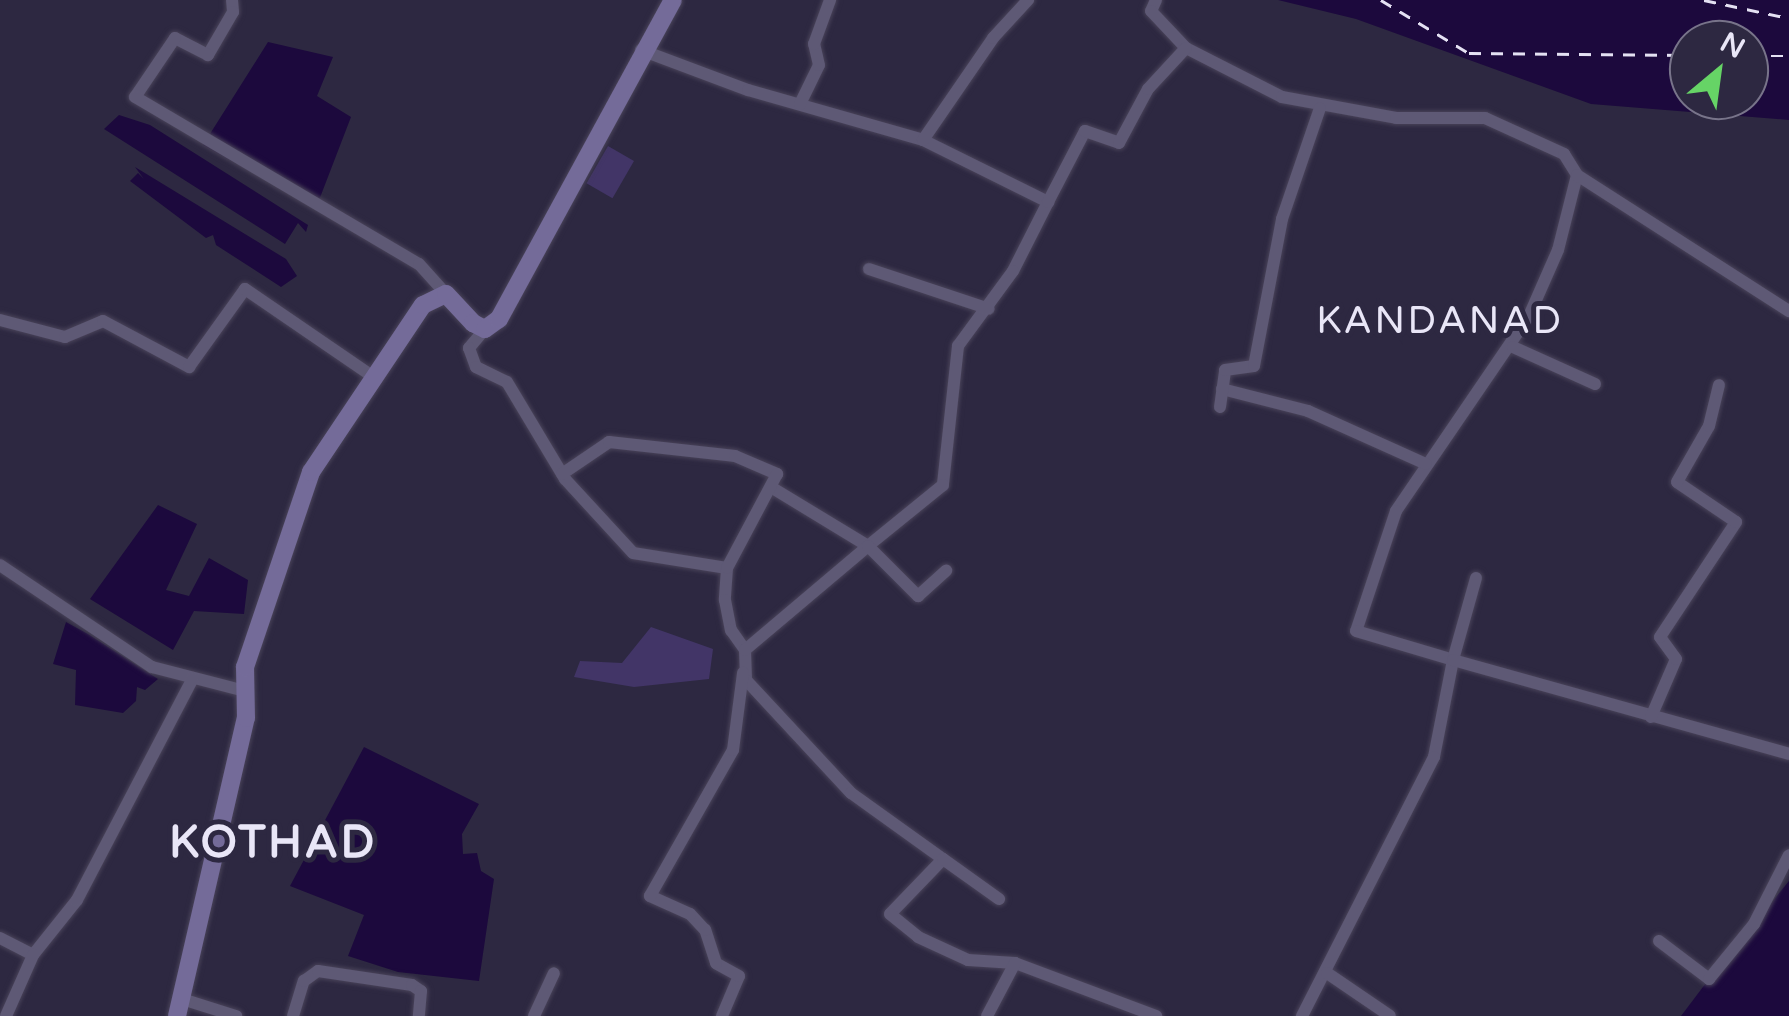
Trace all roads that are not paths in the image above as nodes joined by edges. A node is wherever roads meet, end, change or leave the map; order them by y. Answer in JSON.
{"nodes":[{"id":1,"x":232,"y":0,"type":"edge"},
{"id":2,"x":672,"y":0,"type":"edge"},
{"id":3,"x":830,"y":0,"type":"edge"},
{"id":4,"x":1028,"y":0,"type":"edge"},
{"id":5,"x":1156,"y":0,"type":"edge"},
{"id":6,"x":1186,"y":48,"type":"junction"},
{"id":7,"x":641,"y":50,"type":"junction"},
{"id":8,"x":800,"y":104,"type":"junction"},
{"id":9,"x":1320,"y":108,"type":"junction"},
{"id":10,"x":924,"y":140,"type":"junction"},
{"id":11,"x":1576,"y":175,"type":"junction"},
{"id":12,"x":1048,"y":202,"type":"junction"},
{"id":13,"x":870,"y":269,"type":"dead end"},
{"id":14,"x":446,"y":294,"type":"junction"},
{"id":15,"x":989,"y":309,"type":"junction"},
{"id":16,"x":1789,"y":311,"type":"edge"},
{"id":17,"x":0,"y":320,"type":"edge"},
{"id":18,"x":484,"y":328,"type":"junction"},
{"id":19,"x":1512,"y":347,"type":"junction"},
{"id":20,"x":372,"y":376,"type":"junction"},
{"id":21,"x":1595,"y":384,"type":"dead end"},
{"id":22,"x":1719,"y":386,"type":"dead end"},
{"id":23,"x":1222,"y":389,"type":"junction"},
{"id":24,"x":1220,"y":407,"type":"dead end"},
{"id":25,"x":1426,"y":464,"type":"junction"},
{"id":26,"x":562,"y":474,"type":"junction"},
{"id":27,"x":770,"y":487,"type":"junction"},
{"id":28,"x":868,"y":546,"type":"junction"},
{"id":29,"x":0,"y":565,"type":"edge"},
{"id":30,"x":726,"y":568,"type":"junction"},
{"id":31,"x":946,"y":571,"type":"dead end"},
{"id":32,"x":1476,"y":578,"type":"dead end"},
{"id":33,"x":745,"y":650,"type":"junction"},
{"id":34,"x":1453,"y":660,"type":"junction"},
{"id":35,"x":743,"y":673,"type":"junction"},
{"id":36,"x":193,"y":678,"type":"junction"},
{"id":37,"x":244,"y":691,"type":"junction"},
{"id":38,"x":1650,"y":717,"type":"junction"},
{"id":39,"x":1789,"y":754,"type":"edge"},
{"id":40,"x":1789,"y":854,"type":"edge"},
{"id":41,"x":943,"y":859,"type":"junction"},
{"id":42,"x":1000,"y":898,"type":"dead end"},
{"id":43,"x":0,"y":938,"type":"edge"},
{"id":44,"x":1659,"y":941,"type":"dead end"},
{"id":45,"x":33,"y":955,"type":"junction"},
{"id":46,"x":1015,"y":963,"type":"junction"},
{"id":47,"x":554,"y":972,"type":"dead end"},
{"id":48,"x":1326,"y":973,"type":"junction"},
{"id":49,"x":180,"y":1007,"type":"edge"},
{"id":50,"x":6,"y":1016,"type":"edge"},
{"id":51,"x":236,"y":1016,"type":"edge"},
{"id":52,"x":293,"y":1016,"type":"edge"},
{"id":53,"x":419,"y":1016,"type":"edge"},
{"id":54,"x":534,"y":1016,"type":"edge"},
{"id":55,"x":722,"y":1016,"type":"edge"},
{"id":56,"x":986,"y":1016,"type":"edge"},
{"id":57,"x":1156,"y":1016,"type":"edge"},
{"id":58,"x":1302,"y":1016,"type":"edge"},
{"id":59,"x":1390,"y":1016,"type":"edge"}],
"edges":[{"from":1,"to":14,"type":"street"},
{"from":2,"to":7,"type":"main road"},
{"from":3,"to":8,"type":"street"},
{"from":4,"to":10,"type":"street"},
{"from":5,"to":6,"type":"street"},
{"from":6,"to":9,"type":"street"},
{"from":6,"to":12,"type":"street"},
{"from":7,"to":8,"type":"street"},
{"from":7,"to":18,"type":"main road"},
{"from":8,"to":10,"type":"street"},
{"from":9,"to":11,"type":"street"},
{"from":9,"to":23,"type":"street"},
{"from":10,"to":12,"type":"street"},
{"from":11,"to":16,"type":"street"},
{"from":11,"to":19,"type":"street"},
{"from":12,"to":15,"type":"street"},
{"from":13,"to":15,"type":"street"},
{"from":14,"to":18,"type":"main road"},
{"from":14,"to":20,"type":"main road"},
{"from":15,"to":28,"type":"street"},
{"from":17,"to":20,"type":"street"},
{"from":18,"to":26,"type":"street"},
{"from":19,"to":21,"type":"street"},
{"from":19,"to":25,"type":"street"},
{"from":20,"to":37,"type":"main road"},
{"from":22,"to":38,"type":"street"},
{"from":23,"to":24,"type":"street"},
{"from":23,"to":25,"type":"street"},
{"from":25,"to":34,"type":"street"},
{"from":26,"to":27,"type":"street"},
{"from":26,"to":30,"type":"street"},
{"from":27,"to":28,"type":"street"},
{"from":27,"to":30,"type":"street"},
{"from":28,"to":31,"type":"street"},
{"from":28,"to":33,"type":"street"},
{"from":29,"to":36,"type":"street"},
{"from":30,"to":33,"type":"street"},
{"from":32,"to":34,"type":"street"},
{"from":33,"to":35,"type":"street"},
{"from":34,"to":38,"type":"street"},
{"from":34,"to":48,"type":"street"},
{"from":35,"to":41,"type":"street"},
{"from":35,"to":55,"type":"street"},
{"from":36,"to":37,"type":"street"},
{"from":36,"to":45,"type":"street"},
{"from":37,"to":49,"type":"main road"},
{"from":38,"to":39,"type":"street"},
{"from":40,"to":44,"type":"street"},
{"from":41,"to":42,"type":"street"},
{"from":41,"to":46,"type":"street"},
{"from":43,"to":45,"type":"street"},
{"from":45,"to":50,"type":"street"},
{"from":46,"to":56,"type":"street"},
{"from":46,"to":57,"type":"street"},
{"from":47,"to":54,"type":"street"},
{"from":48,"to":58,"type":"street"},
{"from":48,"to":59,"type":"street"},
{"from":49,"to":51,"type":"street"},
{"from":52,"to":53,"type":"street"}]}
